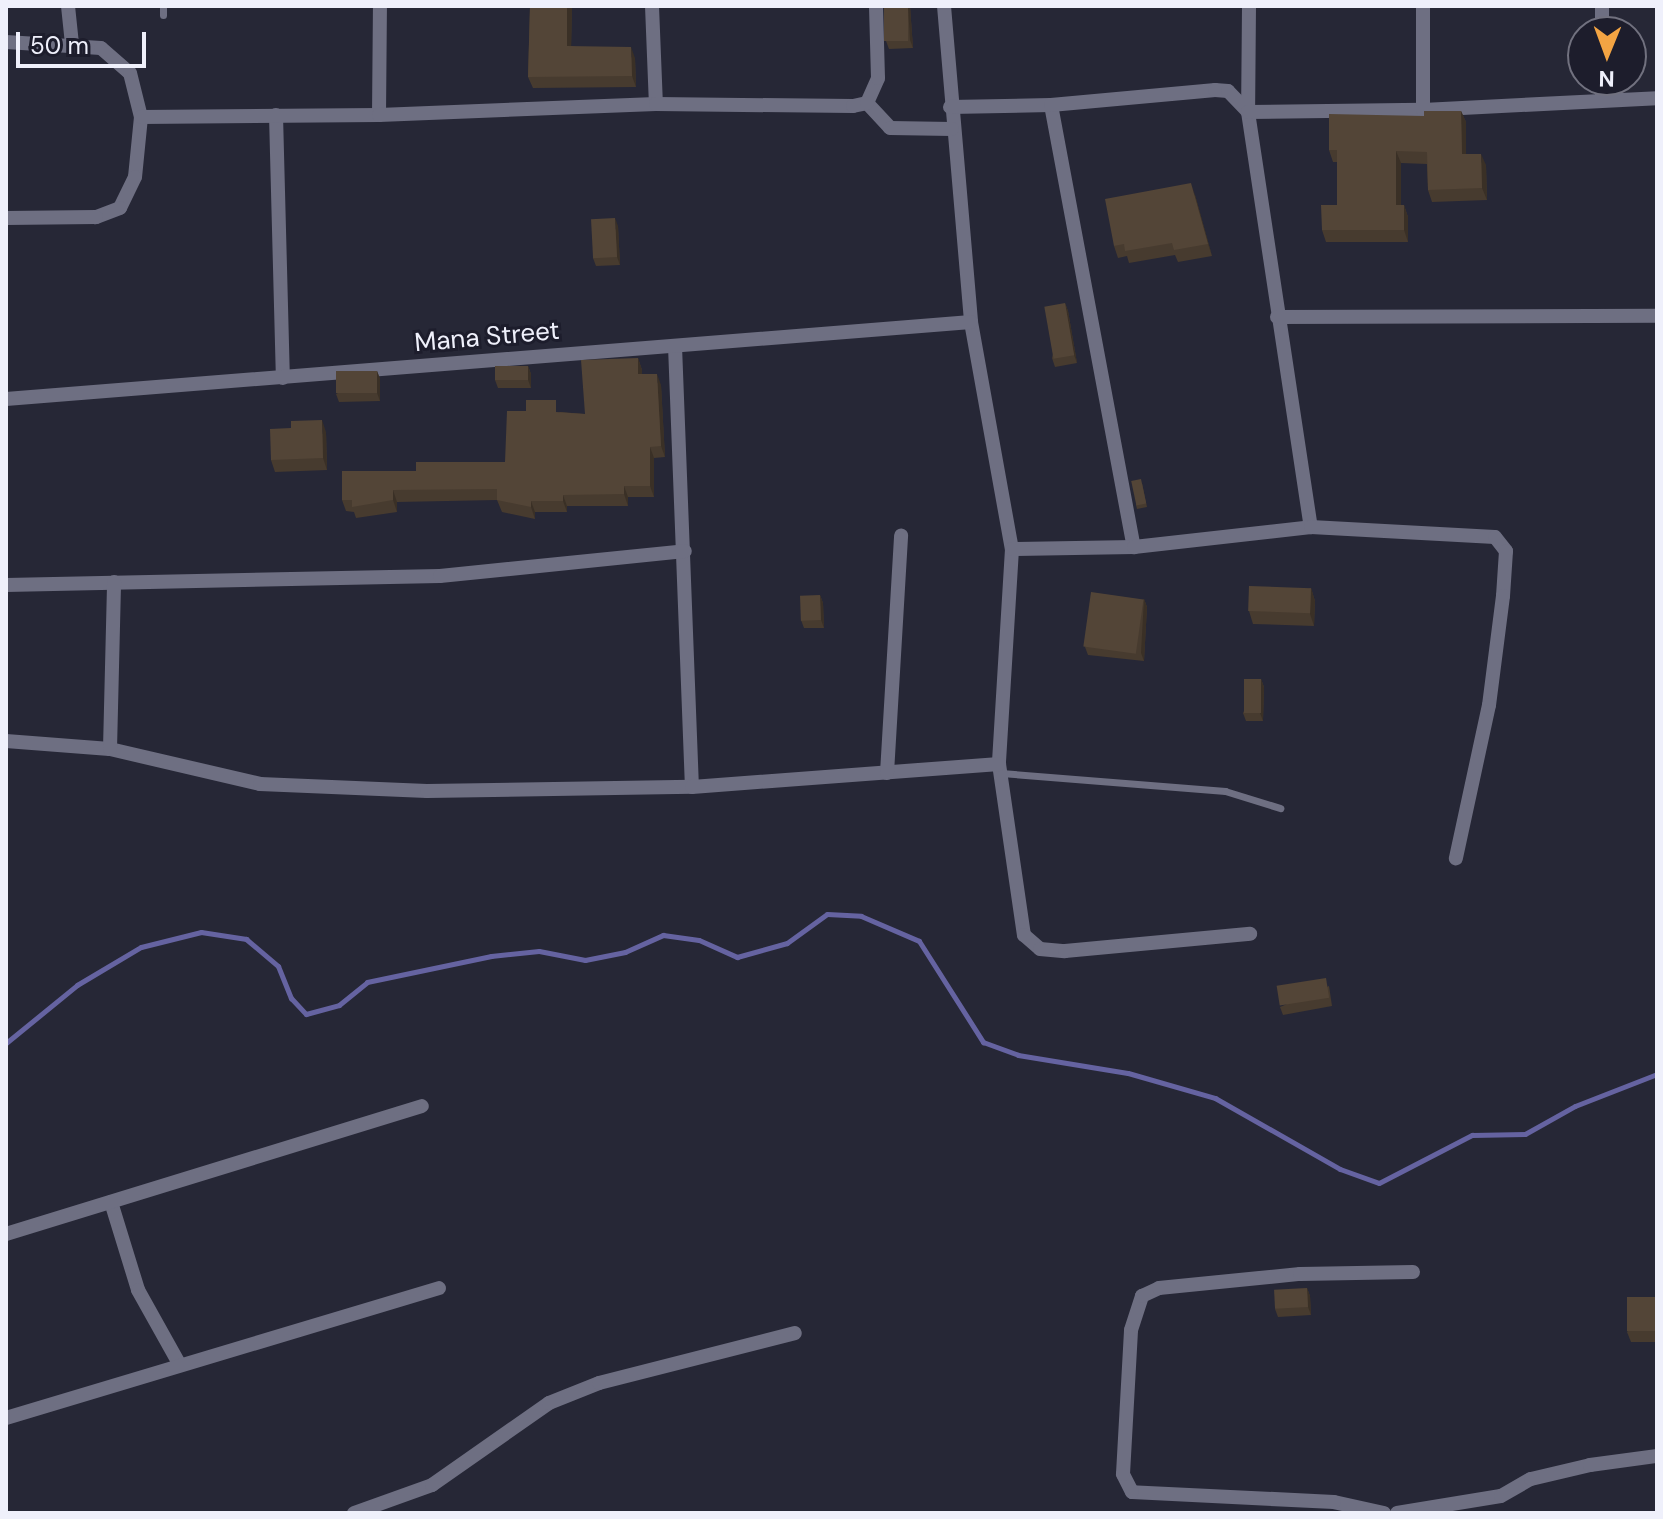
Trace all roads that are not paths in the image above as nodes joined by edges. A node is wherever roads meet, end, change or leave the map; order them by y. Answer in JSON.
{"nodes":[{"id":1,"x":68,"y":6,"type":"edge"},
{"id":2,"x":380,"y":6,"type":"edge"},
{"id":3,"x":652,"y":6,"type":"edge"},
{"id":4,"x":876,"y":6,"type":"edge"},
{"id":5,"x":944,"y":6,"type":"edge"},
{"id":6,"x":1249,"y":6,"type":"edge"},
{"id":7,"x":1423,"y":6,"type":"edge"},
{"id":8,"x":6,"y":42,"type":"edge"},
{"id":9,"x":72,"y":42,"type":"junction"},
{"id":10,"x":1602,"y":96,"type":"edge"},
{"id":11,"x":1657,"y":98,"type":"edge"},
{"id":12,"x":1602,"y":100,"type":"junction"},
{"id":13,"x":867,"y":103,"type":"junction"},
{"id":14,"x":656,"y":104,"type":"junction"},
{"id":15,"x":1051,"y":105,"type":"junction"},
{"id":16,"x":950,"y":107,"type":"junction"},
{"id":17,"x":1423,"y":110,"type":"junction"},
{"id":18,"x":1248,"y":112,"type":"junction"},
{"id":19,"x":276,"y":115,"type":"junction"},
{"id":20,"x":379,"y":115,"type":"junction"},
{"id":21,"x":141,"y":117,"type":"junction"},
{"id":22,"x":952,"y":129,"type":"junction"},
{"id":23,"x":6,"y":218,"type":"edge"},
{"id":24,"x":1657,"y":316,"type":"edge"},
{"id":25,"x":1277,"y":317,"type":"junction"},
{"id":26,"x":971,"y":322,"type":"junction"},
{"id":27,"x":675,"y":346,"type":"junction"},
{"id":28,"x":283,"y":378,"type":"junction"},
{"id":29,"x":6,"y":399,"type":"edge"},
{"id":30,"x":1311,"y":527,"type":"junction"},
{"id":31,"x":901,"y":535,"type":"dead end"},
{"id":32,"x":1134,"y":547,"type":"junction"},
{"id":33,"x":1012,"y":549,"type":"junction"},
{"id":34,"x":685,"y":551,"type":"junction"},
{"id":35,"x":114,"y":582,"type":"junction"},
{"id":36,"x":6,"y":585,"type":"edge"},
{"id":37,"x":6,"y":741,"type":"edge"},
{"id":38,"x":110,"y":749,"type":"junction"},
{"id":39,"x":1000,"y":768,"type":"junction"},
{"id":40,"x":887,"y":773,"type":"junction"},
{"id":41,"x":692,"y":787,"type":"junction"},
{"id":42,"x":1280,"y":808,"type":"dead end"},
{"id":43,"x":1456,"y":858,"type":"dead end"},
{"id":44,"x":1250,"y":934,"type":"dead end"},
{"id":45,"x":422,"y":1106,"type":"dead end"},
{"id":46,"x":111,"y":1202,"type":"junction"},
{"id":47,"x":6,"y":1234,"type":"edge"},
{"id":48,"x":1413,"y":1272,"type":"dead end"},
{"id":49,"x":439,"y":1288,"type":"dead end"},
{"id":50,"x":795,"y":1333,"type":"dead end"},
{"id":51,"x":180,"y":1365,"type":"junction"},
{"id":52,"x":6,"y":1418,"type":"edge"},
{"id":53,"x":1657,"y":1456,"type":"edge"},
{"id":54,"x":354,"y":1513,"type":"edge"},
{"id":55,"x":1384,"y":1513,"type":"edge"},
{"id":56,"x":1397,"y":1513,"type":"edge"}],
"edges":[{"from":1,"to":9,"type":"street"},
{"from":2,"to":20,"type":"street"},
{"from":3,"to":14,"type":"street"},
{"from":4,"to":13,"type":"street"},
{"from":5,"to":16,"type":"street"},
{"from":6,"to":18,"type":"street"},
{"from":7,"to":17,"type":"street"},
{"from":8,"to":9,"type":"street"},
{"from":9,"to":21,"type":"street"},
{"from":10,"to":12,"type":"street"},
{"from":11,"to":12,"type":"street"},
{"from":12,"to":17,"type":"street"},
{"from":13,"to":14,"type":"street"},
{"from":13,"to":22,"type":"street"},
{"from":14,"to":20,"type":"street"},
{"from":15,"to":16,"type":"street"},
{"from":15,"to":18,"type":"street"},
{"from":15,"to":32,"type":"street"},
{"from":16,"to":22,"type":"street"},
{"from":17,"to":18,"type":"street"},
{"from":18,"to":25,"type":"street"},
{"from":19,"to":20,"type":"street"},
{"from":19,"to":21,"type":"street"},
{"from":19,"to":28,"type":"street"},
{"from":21,"to":23,"type":"street"},
{"from":22,"to":26,"type":"street"},
{"from":24,"to":25,"type":"street"},
{"from":25,"to":30,"type":"street"},
{"from":26,"to":27,"type":"street","name":"Mana Street"},
{"from":26,"to":33,"type":"street"},
{"from":27,"to":28,"type":"street","name":"Mana Street"},
{"from":27,"to":34,"type":"street"},
{"from":28,"to":29,"type":"street","name":"Mana Street"},
{"from":30,"to":32,"type":"street"},
{"from":30,"to":43,"type":"street"},
{"from":31,"to":40,"type":"street"},
{"from":32,"to":33,"type":"street"},
{"from":33,"to":39,"type":"street"},
{"from":34,"to":35,"type":"street"},
{"from":34,"to":41,"type":"street"},
{"from":35,"to":36,"type":"street"},
{"from":35,"to":38,"type":"street"},
{"from":37,"to":38,"type":"street"},
{"from":38,"to":41,"type":"street"},
{"from":39,"to":40,"type":"street"},
{"from":39,"to":42,"type":"lane"},
{"from":39,"to":44,"type":"street"},
{"from":40,"to":41,"type":"street"},
{"from":45,"to":46,"type":"street"},
{"from":46,"to":47,"type":"street"},
{"from":46,"to":51,"type":"street"},
{"from":48,"to":55,"type":"street"},
{"from":49,"to":51,"type":"street"},
{"from":50,"to":54,"type":"street"},
{"from":51,"to":52,"type":"street"},
{"from":53,"to":56,"type":"street"}]}
